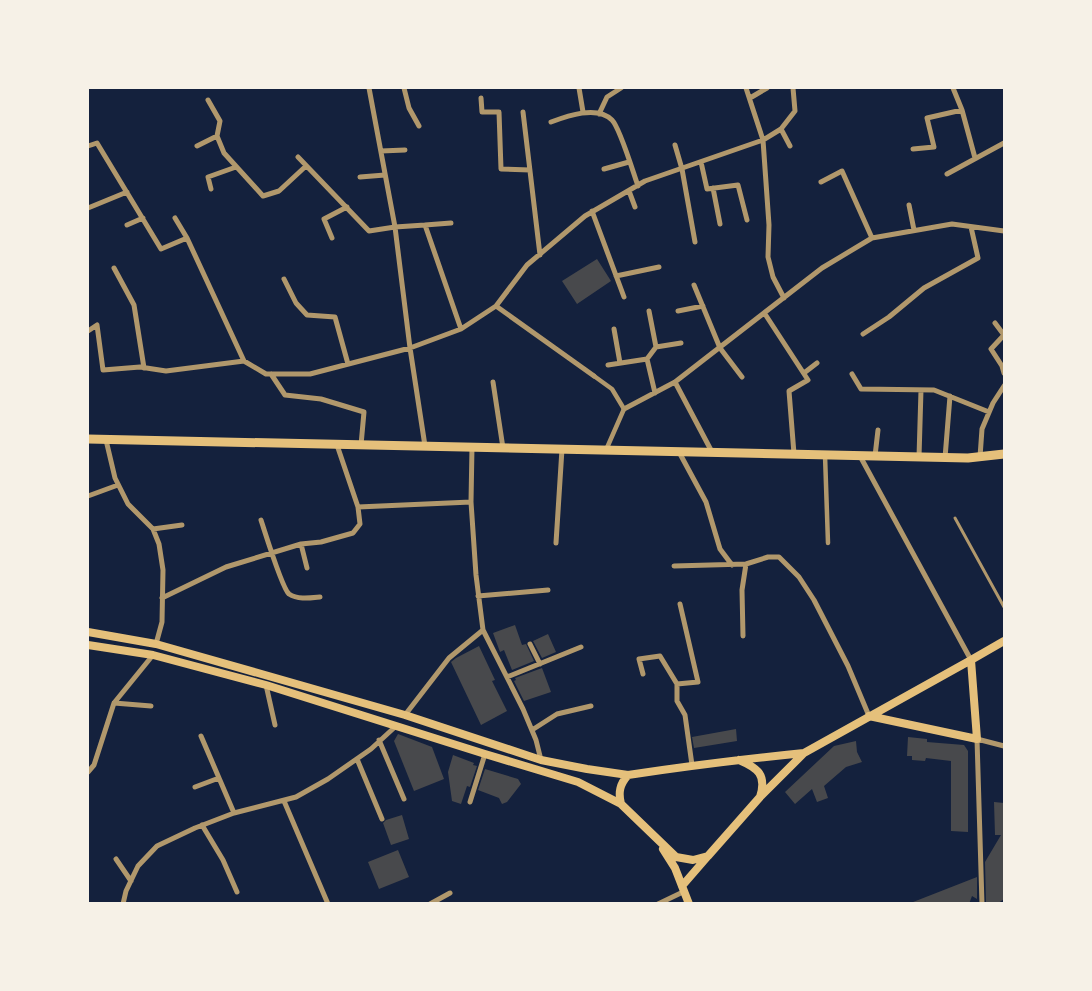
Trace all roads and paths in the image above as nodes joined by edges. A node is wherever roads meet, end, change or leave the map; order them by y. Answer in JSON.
{"nodes":[{"id":1,"x":369,"y":88,"type":"edge"},
{"id":2,"x":404,"y":88,"type":"edge"},
{"id":3,"x":579,"y":88,"type":"edge"},
{"id":4,"x":622,"y":88,"type":"edge"},
{"id":5,"x":746,"y":88,"type":"edge"},
{"id":6,"x":767,"y":88,"type":"edge"},
{"id":7,"x":793,"y":88,"type":"edge"},
{"id":8,"x":953,"y":88,"type":"edge"},
{"id":9,"x":481,"y":98,"type":"dead end"},
{"id":10,"x":750,"y":98,"type":"junction"},
{"id":11,"x":208,"y":100,"type":"dead end"},
{"id":12,"x":962,"y":110,"type":"junction"},
{"id":13,"x":523,"y":112,"type":"dead end"},
{"id":14,"x":583,"y":112,"type":"junction"},
{"id":15,"x":599,"y":114,"type":"junction"},
{"id":16,"x":551,"y":122,"type":"dead end"},
{"id":17,"x":419,"y":126,"type":"dead end"},
{"id":18,"x":781,"y":129,"type":"junction"},
{"id":19,"x":217,"y":136,"type":"junction"},
{"id":20,"x":763,"y":140,"type":"junction"},
{"id":21,"x":1004,"y":143,"type":"edge"},
{"id":22,"x":675,"y":145,"type":"dead end"},
{"id":23,"x":88,"y":146,"type":"edge"},
{"id":24,"x":197,"y":146,"type":"dead end"},
{"id":25,"x":790,"y":146,"type":"dead end"},
{"id":26,"x":913,"y":149,"type":"dead end"},
{"id":27,"x":404,"y":150,"type":"dead end"},
{"id":28,"x":381,"y":151,"type":"junction"},
{"id":29,"x":298,"y":157,"type":"dead end"},
{"id":30,"x":976,"y":158,"type":"junction"},
{"id":31,"x":629,"y":162,"type":"junction"},
{"id":32,"x":701,"y":162,"type":"junction"},
{"id":33,"x":236,"y":166,"type":"junction"},
{"id":34,"x":306,"y":166,"type":"junction"},
{"id":35,"x":682,"y":168,"type":"junction"},
{"id":36,"x":604,"y":169,"type":"dead end"},
{"id":37,"x":530,"y":170,"type":"junction"},
{"id":38,"x":947,"y":174,"type":"dead end"},
{"id":39,"x":385,"y":175,"type":"junction"},
{"id":40,"x":360,"y":177,"type":"dead end"},
{"id":41,"x":820,"y":182,"type":"dead end"},
{"id":42,"x":638,"y":186,"type":"junction"},
{"id":43,"x":713,"y":188,"type":"junction"},
{"id":44,"x":211,"y":189,"type":"dead end"},
{"id":45,"x":629,"y":191,"type":"junction"},
{"id":46,"x":127,"y":192,"type":"junction"},
{"id":47,"x":909,"y":205,"type":"dead end"},
{"id":48,"x":347,"y":207,"type":"junction"},
{"id":49,"x":634,"y":207,"type":"dead end"},
{"id":50,"x":88,"y":208,"type":"edge"},
{"id":51,"x":592,"y":212,"type":"junction"},
{"id":52,"x":143,"y":218,"type":"junction"},
{"id":53,"x":175,"y":218,"type":"dead end"},
{"id":54,"x":747,"y":220,"type":"dead end"},
{"id":55,"x":451,"y":223,"type":"dead end"},
{"id":56,"x":720,"y":224,"type":"dead end"},
{"id":57,"x":127,"y":225,"type":"dead end"},
{"id":58,"x":425,"y":225,"type":"junction"},
{"id":59,"x":972,"y":226,"type":"junction"},
{"id":60,"x":395,"y":227,"type":"junction"},
{"id":61,"x":914,"y":230,"type":"junction"},
{"id":62,"x":1004,"y":230,"type":"edge"},
{"id":63,"x":187,"y":238,"type":"junction"},
{"id":64,"x":332,"y":238,"type":"dead end"},
{"id":65,"x":872,"y":238,"type":"junction"},
{"id":66,"x":695,"y":242,"type":"dead end"},
{"id":67,"x":540,"y":255,"type":"junction"},
{"id":68,"x":659,"y":267,"type":"dead end"},
{"id":69,"x":114,"y":268,"type":"dead end"},
{"id":70,"x":616,"y":276,"type":"junction"},
{"id":71,"x":284,"y":279,"type":"dead end"},
{"id":72,"x":694,"y":285,"type":"dead end"},
{"id":73,"x":624,"y":297,"type":"dead end"},
{"id":74,"x":784,"y":298,"type":"junction"},
{"id":75,"x":496,"y":306,"type":"junction"},
{"id":76,"x":703,"y":306,"type":"junction"},
{"id":77,"x":649,"y":311,"type":"dead end"},
{"id":78,"x":678,"y":311,"type":"dead end"},
{"id":79,"x":765,"y":314,"type":"junction"},
{"id":80,"x":995,"y":323,"type":"dead end"},
{"id":81,"x":461,"y":329,"type":"junction"},
{"id":82,"x":614,"y":329,"type":"dead end"},
{"id":83,"x":88,"y":331,"type":"edge"},
{"id":84,"x":863,"y":334,"type":"dead end"},
{"id":85,"x":681,"y":343,"type":"dead end"},
{"id":86,"x":656,"y":347,"type":"junction"},
{"id":87,"x":410,"y":348,"type":"junction"},
{"id":88,"x":720,"y":348,"type":"junction"},
{"id":89,"x":647,"y":359,"type":"junction"},
{"id":90,"x":244,"y":361,"type":"junction"},
{"id":91,"x":620,"y":363,"type":"junction"},
{"id":92,"x":817,"y":363,"type":"dead end"},
{"id":93,"x":348,"y":364,"type":"junction"},
{"id":94,"x":608,"y":365,"type":"dead end"},
{"id":95,"x":144,"y":368,"type":"junction"},
{"id":96,"x":804,"y":373,"type":"junction"},
{"id":97,"x":1004,"y":373,"type":"edge"},
{"id":98,"x":271,"y":374,"type":"junction"},
{"id":99,"x":852,"y":374,"type":"dead end"},
{"id":100,"x":594,"y":376,"type":"joint"},
{"id":101,"x":742,"y":377,"type":"dead end"},
{"id":102,"x":493,"y":382,"type":"dead end"},
{"id":103,"x":676,"y":382,"type":"junction"},
{"id":104,"x":1004,"y":386,"type":"edge"},
{"id":105,"x":921,"y":390,"type":"junction"},
{"id":106,"x":655,"y":393,"type":"junction"},
{"id":107,"x":950,"y":396,"type":"junction"},
{"id":108,"x":624,"y":409,"type":"junction"},
{"id":109,"x":989,"y":412,"type":"junction"},
{"id":110,"x":878,"y":430,"type":"dead end"},
{"id":111,"x":88,"y":437,"type":"edge"},
{"id":112,"x":106,"y":440,"type":"junction"},
{"id":113,"x":336,"y":444,"type":"junction"},
{"id":114,"x":361,"y":445,"type":"junction"},
{"id":115,"x":425,"y":446,"type":"junction"},
{"id":116,"x":472,"y":448,"type":"junction"},
{"id":117,"x":503,"y":448,"type":"junction"},
{"id":118,"x":562,"y":449,"type":"junction"},
{"id":119,"x":606,"y":450,"type":"junction"},
{"id":120,"x":679,"y":452,"type":"junction"},
{"id":121,"x":712,"y":452,"type":"junction"},
{"id":122,"x":794,"y":454,"type":"junction"},
{"id":123,"x":1004,"y":454,"type":"edge"},
{"id":124,"x":825,"y":455,"type":"junction"},
{"id":125,"x":860,"y":456,"type":"junction"},
{"id":126,"x":875,"y":456,"type":"junction"},
{"id":127,"x":919,"y":457,"type":"junction"},
{"id":128,"x":980,"y":457,"type":"junction"},
{"id":129,"x":945,"y":458,"type":"junction"},
{"id":130,"x":118,"y":485,"type":"junction"},
{"id":131,"x":88,"y":496,"type":"edge"},
{"id":132,"x":471,"y":502,"type":"junction"},
{"id":133,"x":358,"y":507,"type":"junction"},
{"id":134,"x":955,"y":518,"type":"dead end"},
{"id":135,"x":261,"y":520,"type":"dead end"},
{"id":136,"x":182,"y":525,"type":"dead end"},
{"id":137,"x":153,"y":529,"type":"junction"},
{"id":138,"x":556,"y":543,"type":"dead end"},
{"id":139,"x":828,"y":543,"type":"dead end"},
{"id":140,"x":301,"y":544,"type":"junction"},
{"id":141,"x":273,"y":553,"type":"junction"},
{"id":142,"x":746,"y":564,"type":"junction"},
{"id":143,"x":732,"y":565,"type":"junction"},
{"id":144,"x":674,"y":566,"type":"dead end"},
{"id":145,"x":307,"y":568,"type":"dead end"},
{"id":146,"x":548,"y":590,"type":"dead end"},
{"id":147,"x":478,"y":596,"type":"junction"},
{"id":148,"x":320,"y":597,"type":"dead end"},
{"id":149,"x":162,"y":598,"type":"junction"},
{"id":150,"x":680,"y":604,"type":"dead end"},
{"id":151,"x":1004,"y":607,"type":"edge"},
{"id":152,"x":483,"y":630,"type":"junction"},
{"id":153,"x":88,"y":632,"type":"edge"},
{"id":154,"x":743,"y":636,"type":"dead end"},
{"id":155,"x":1004,"y":641,"type":"edge"},
{"id":156,"x":156,"y":644,"type":"junction"},
{"id":157,"x":530,"y":644,"type":"dead end"},
{"id":158,"x":88,"y":645,"type":"edge"},
{"id":159,"x":581,"y":648,"type":"dead end"},
{"id":160,"x":152,"y":655,"type":"junction"},
{"id":161,"x":971,"y":660,"type":"junction"},
{"id":162,"x":540,"y":664,"type":"junction"},
{"id":163,"x":643,"y":674,"type":"dead end"},
{"id":164,"x":507,"y":676,"type":"junction"},
{"id":165,"x":266,"y":684,"type":"junction"},
{"id":166,"x":677,"y":684,"type":"junction"},
{"id":167,"x":114,"y":702,"type":"junction"},
{"id":168,"x":151,"y":706,"type":"dead end"},
{"id":169,"x":591,"y":706,"type":"dead end"},
{"id":170,"x":404,"y":715,"type":"junction"},
{"id":171,"x":869,"y":716,"type":"junction"},
{"id":172,"x":275,"y":725,"type":"dead end"},
{"id":173,"x":396,"y":726,"type":"junction"},
{"id":174,"x":532,"y":730,"type":"junction"},
{"id":175,"x":452,"y":731,"type":"junction"},
{"id":176,"x":201,"y":736,"type":"dead end"},
{"id":177,"x":977,"y":739,"type":"junction"},
{"id":178,"x":379,"y":740,"type":"junction"},
{"id":179,"x":448,"y":743,"type":"junction"},
{"id":180,"x":1004,"y":746,"type":"edge"},
{"id":181,"x":804,"y":753,"type":"junction"},
{"id":182,"x":485,"y":754,"type":"junction"},
{"id":183,"x":357,"y":759,"type":"junction"},
{"id":184,"x":541,"y":760,"type":"junction"},
{"id":185,"x":739,"y":760,"type":"junction"},
{"id":186,"x":692,"y":765,"type":"junction"},
{"id":187,"x":88,"y":772,"type":"edge"},
{"id":188,"x":628,"y":774,"type":"junction"},
{"id":189,"x":219,"y":778,"type":"junction"},
{"id":190,"x":195,"y":787,"type":"dead end"},
{"id":191,"x":760,"y":797,"type":"junction"},
{"id":192,"x":404,"y":799,"type":"dead end"},
{"id":193,"x":284,"y":801,"type":"junction"},
{"id":194,"x":470,"y":802,"type":"dead end"},
{"id":195,"x":621,"y":804,"type":"junction"},
{"id":196,"x":234,"y":813,"type":"junction"},
{"id":197,"x":382,"y":819,"type":"dead end"},
{"id":198,"x":202,"y":825,"type":"junction"},
{"id":199,"x":658,"y":840,"type":"junction"},
{"id":200,"x":708,"y":856,"type":"junction"},
{"id":201,"x":116,"y":859,"type":"dead end"},
{"id":202,"x":131,"y":880,"type":"junction"},
{"id":203,"x":683,"y":888,"type":"junction"},
{"id":204,"x":237,"y":892,"type":"dead end"},
{"id":205,"x":450,"y":892,"type":"dead end"},
{"id":206,"x":123,"y":904,"type":"edge"},
{"id":207,"x":328,"y":904,"type":"edge"},
{"id":208,"x":430,"y":904,"type":"edge"},
{"id":209,"x":658,"y":904,"type":"edge"},
{"id":210,"x":689,"y":904,"type":"edge"},
{"id":211,"x":982,"y":904,"type":"edge"}],
"edges":[{"from":1,"to":28,"type":"street"},
{"from":2,"to":17,"type":"street"},
{"from":3,"to":14,"type":"street"},
{"from":4,"to":15,"type":"street"},
{"from":5,"to":10,"type":"street"},
{"from":6,"to":10,"type":"street"},
{"from":7,"to":18,"type":"street"},
{"from":8,"to":12,"type":"street"},
{"from":9,"to":37,"type":"street"},
{"from":10,"to":20,"type":"street"},
{"from":11,"to":19,"type":"street"},
{"from":12,"to":26,"type":"street"},
{"from":12,"to":30,"type":"street"},
{"from":13,"to":37,"type":"street"},
{"from":14,"to":15,"type":"street"},
{"from":14,"to":16,"type":"street"},
{"from":15,"to":31,"type":"street"},
{"from":18,"to":20,"type":"street"},
{"from":18,"to":25,"type":"street"},
{"from":19,"to":24,"type":"street"},
{"from":19,"to":33,"type":"street"},
{"from":20,"to":32,"type":"street"},
{"from":20,"to":74,"type":"street"},
{"from":21,"to":30,"type":"street"},
{"from":22,"to":35,"type":"street"},
{"from":23,"to":46,"type":"street"},
{"from":27,"to":28,"type":"street"},
{"from":28,"to":39,"type":"street"},
{"from":29,"to":34,"type":"street"},
{"from":30,"to":38,"type":"street"},
{"from":31,"to":36,"type":"street"},
{"from":31,"to":42,"type":"street"},
{"from":32,"to":35,"type":"street"},
{"from":32,"to":43,"type":"street"},
{"from":33,"to":34,"type":"street"},
{"from":33,"to":44,"type":"street"},
{"from":34,"to":48,"type":"street"},
{"from":35,"to":42,"type":"street"},
{"from":35,"to":66,"type":"street"},
{"from":37,"to":67,"type":"street"},
{"from":39,"to":40,"type":"street"},
{"from":39,"to":60,"type":"street"},
{"from":41,"to":65,"type":"street"},
{"from":42,"to":45,"type":"street"},
{"from":43,"to":54,"type":"street"},
{"from":43,"to":56,"type":"street"},
{"from":45,"to":49,"type":"street"},
{"from":45,"to":51,"type":"street"},
{"from":46,"to":50,"type":"street"},
{"from":46,"to":52,"type":"street"},
{"from":47,"to":61,"type":"street"},
{"from":48,"to":60,"type":"street"},
{"from":48,"to":64,"type":"street"},
{"from":51,"to":67,"type":"street"},
{"from":51,"to":70,"type":"street"},
{"from":52,"to":57,"type":"street"},
{"from":52,"to":63,"type":"street"},
{"from":53,"to":63,"type":"street"},
{"from":55,"to":58,"type":"street"},
{"from":58,"to":60,"type":"street"},
{"from":58,"to":81,"type":"street"},
{"from":59,"to":61,"type":"street"},
{"from":59,"to":62,"type":"street"},
{"from":59,"to":84,"type":"street"},
{"from":60,"to":87,"type":"street"},
{"from":61,"to":65,"type":"street"},
{"from":63,"to":90,"type":"street"},
{"from":65,"to":74,"type":"street"},
{"from":67,"to":75,"type":"street"},
{"from":68,"to":70,"type":"street"},
{"from":69,"to":95,"type":"street"},
{"from":70,"to":73,"type":"street"},
{"from":71,"to":93,"type":"street"},
{"from":72,"to":76,"type":"street"},
{"from":74,"to":79,"type":"street"},
{"from":75,"to":81,"type":"street"},
{"from":75,"to":100,"type":"street"},
{"from":76,"to":78,"type":"street"},
{"from":76,"to":88,"type":"street"},
{"from":77,"to":86,"type":"street"},
{"from":79,"to":88,"type":"street"},
{"from":79,"to":96,"type":"street"},
{"from":80,"to":97,"type":"street"},
{"from":81,"to":87,"type":"street"},
{"from":82,"to":91,"type":"street"},
{"from":83,"to":95,"type":"street"},
{"from":85,"to":86,"type":"street"},
{"from":86,"to":89,"type":"street"},
{"from":87,"to":93,"type":"street"},
{"from":87,"to":115,"type":"street"},
{"from":88,"to":101,"type":"street"},
{"from":88,"to":103,"type":"street"},
{"from":89,"to":91,"type":"street"},
{"from":89,"to":106,"type":"street"},
{"from":90,"to":95,"type":"street"},
{"from":90,"to":98,"type":"street"},
{"from":91,"to":94,"type":"street"},
{"from":92,"to":96,"type":"street"},
{"from":93,"to":98,"type":"street"},
{"from":96,"to":122,"type":"street"},
{"from":98,"to":114,"type":"street"},
{"from":99,"to":105,"type":"street"},
{"from":100,"to":108,"type":"street"},
{"from":102,"to":117,"type":"street"},
{"from":103,"to":106,"type":"street"},
{"from":103,"to":121,"type":"street"},
{"from":104,"to":109,"type":"street"},
{"from":105,"to":107,"type":"street"},
{"from":105,"to":127,"type":"street"},
{"from":106,"to":108,"type":"street"},
{"from":107,"to":109,"type":"street"},
{"from":107,"to":129,"type":"street"},
{"from":108,"to":119,"type":"street"},
{"from":109,"to":128,"type":"street"},
{"from":110,"to":126,"type":"street"},
{"from":111,"to":112,"type":"main road"},
{"from":112,"to":113,"type":"main road"},
{"from":112,"to":130,"type":"street"},
{"from":113,"to":114,"type":"main road"},
{"from":113,"to":133,"type":"street"},
{"from":114,"to":115,"type":"main road"},
{"from":115,"to":116,"type":"main road"},
{"from":116,"to":117,"type":"main road"},
{"from":116,"to":132,"type":"street"},
{"from":117,"to":118,"type":"main road"},
{"from":118,"to":119,"type":"main road"},
{"from":118,"to":138,"type":"street"},
{"from":119,"to":120,"type":"main road"},
{"from":120,"to":121,"type":"main road"},
{"from":120,"to":143,"type":"street"},
{"from":121,"to":122,"type":"main road"},
{"from":122,"to":124,"type":"main road"},
{"from":123,"to":128,"type":"main road"},
{"from":124,"to":125,"type":"main road"},
{"from":124,"to":139,"type":"street"},
{"from":125,"to":126,"type":"main road"},
{"from":125,"to":161,"type":"street"},
{"from":126,"to":127,"type":"main road"},
{"from":127,"to":129,"type":"main road"},
{"from":128,"to":129,"type":"main road"},
{"from":130,"to":131,"type":"street"},
{"from":130,"to":137,"type":"street"},
{"from":132,"to":133,"type":"street"},
{"from":132,"to":147,"type":"street"},
{"from":133,"to":140,"type":"street"},
{"from":134,"to":151,"type":"lane"},
{"from":135,"to":141,"type":"street"},
{"from":136,"to":137,"type":"street"},
{"from":137,"to":149,"type":"street"},
{"from":140,"to":141,"type":"street"},
{"from":140,"to":145,"type":"street"},
{"from":141,"to":148,"type":"street"},
{"from":141,"to":149,"type":"street"},
{"from":142,"to":143,"type":"street"},
{"from":142,"to":154,"type":"street"},
{"from":142,"to":171,"type":"street"},
{"from":143,"to":144,"type":"street"},
{"from":146,"to":147,"type":"street"},
{"from":147,"to":152,"type":"street"},
{"from":149,"to":156,"type":"street"},
{"from":150,"to":166,"type":"street"},
{"from":152,"to":164,"type":"street"},
{"from":152,"to":170,"type":"street"},
{"from":153,"to":156,"type":"main road"},
{"from":155,"to":161,"type":"main road"},
{"from":156,"to":170,"type":"main road"},
{"from":157,"to":162,"type":"street"},
{"from":158,"to":160,"type":"main road"},
{"from":159,"to":162,"type":"street"},
{"from":160,"to":165,"type":"main road"},
{"from":160,"to":167,"type":"street"},
{"from":161,"to":171,"type":"main road"},
{"from":161,"to":177,"type":"main road"},
{"from":162,"to":164,"type":"street"},
{"from":163,"to":166,"type":"street"},
{"from":164,"to":174,"type":"street"},
{"from":165,"to":172,"type":"street"},
{"from":165,"to":173,"type":"main road"},
{"from":166,"to":186,"type":"street"},
{"from":167,"to":168,"type":"street"},
{"from":167,"to":187,"type":"street"},
{"from":169,"to":174,"type":"street"},
{"from":170,"to":175,"type":"main road"},
{"from":171,"to":177,"type":"main road"},
{"from":171,"to":181,"type":"main road"},
{"from":173,"to":178,"type":"street"},
{"from":173,"to":179,"type":"main road"},
{"from":174,"to":184,"type":"street"},
{"from":175,"to":179,"type":"main road"},
{"from":175,"to":184,"type":"main road"},
{"from":176,"to":189,"type":"street"},
{"from":177,"to":180,"type":"street"},
{"from":177,"to":211,"type":"street"},
{"from":178,"to":183,"type":"street"},
{"from":178,"to":192,"type":"street"},
{"from":179,"to":182,"type":"main road"},
{"from":181,"to":185,"type":"main road"},
{"from":181,"to":191,"type":"main road"},
{"from":182,"to":194,"type":"street"},
{"from":182,"to":195,"type":"main road"},
{"from":183,"to":193,"type":"street"},
{"from":183,"to":197,"type":"street"},
{"from":184,"to":188,"type":"main road"},
{"from":185,"to":186,"type":"main road"},
{"from":185,"to":191,"type":"main road"},
{"from":186,"to":188,"type":"main road"},
{"from":188,"to":195,"type":"main road"},
{"from":189,"to":190,"type":"street"},
{"from":189,"to":196,"type":"street"},
{"from":191,"to":200,"type":"main road"},
{"from":193,"to":196,"type":"street"},
{"from":193,"to":207,"type":"street"},
{"from":195,"to":199,"type":"main road"},
{"from":196,"to":198,"type":"street"},
{"from":198,"to":202,"type":"street"},
{"from":198,"to":204,"type":"street"},
{"from":199,"to":200,"type":"main road"},
{"from":199,"to":203,"type":"main road"},
{"from":200,"to":203,"type":"main road"},
{"from":201,"to":202,"type":"street"},
{"from":202,"to":206,"type":"street"},
{"from":203,"to":209,"type":"street"},
{"from":203,"to":210,"type":"main road"},
{"from":205,"to":208,"type":"street"}]}
